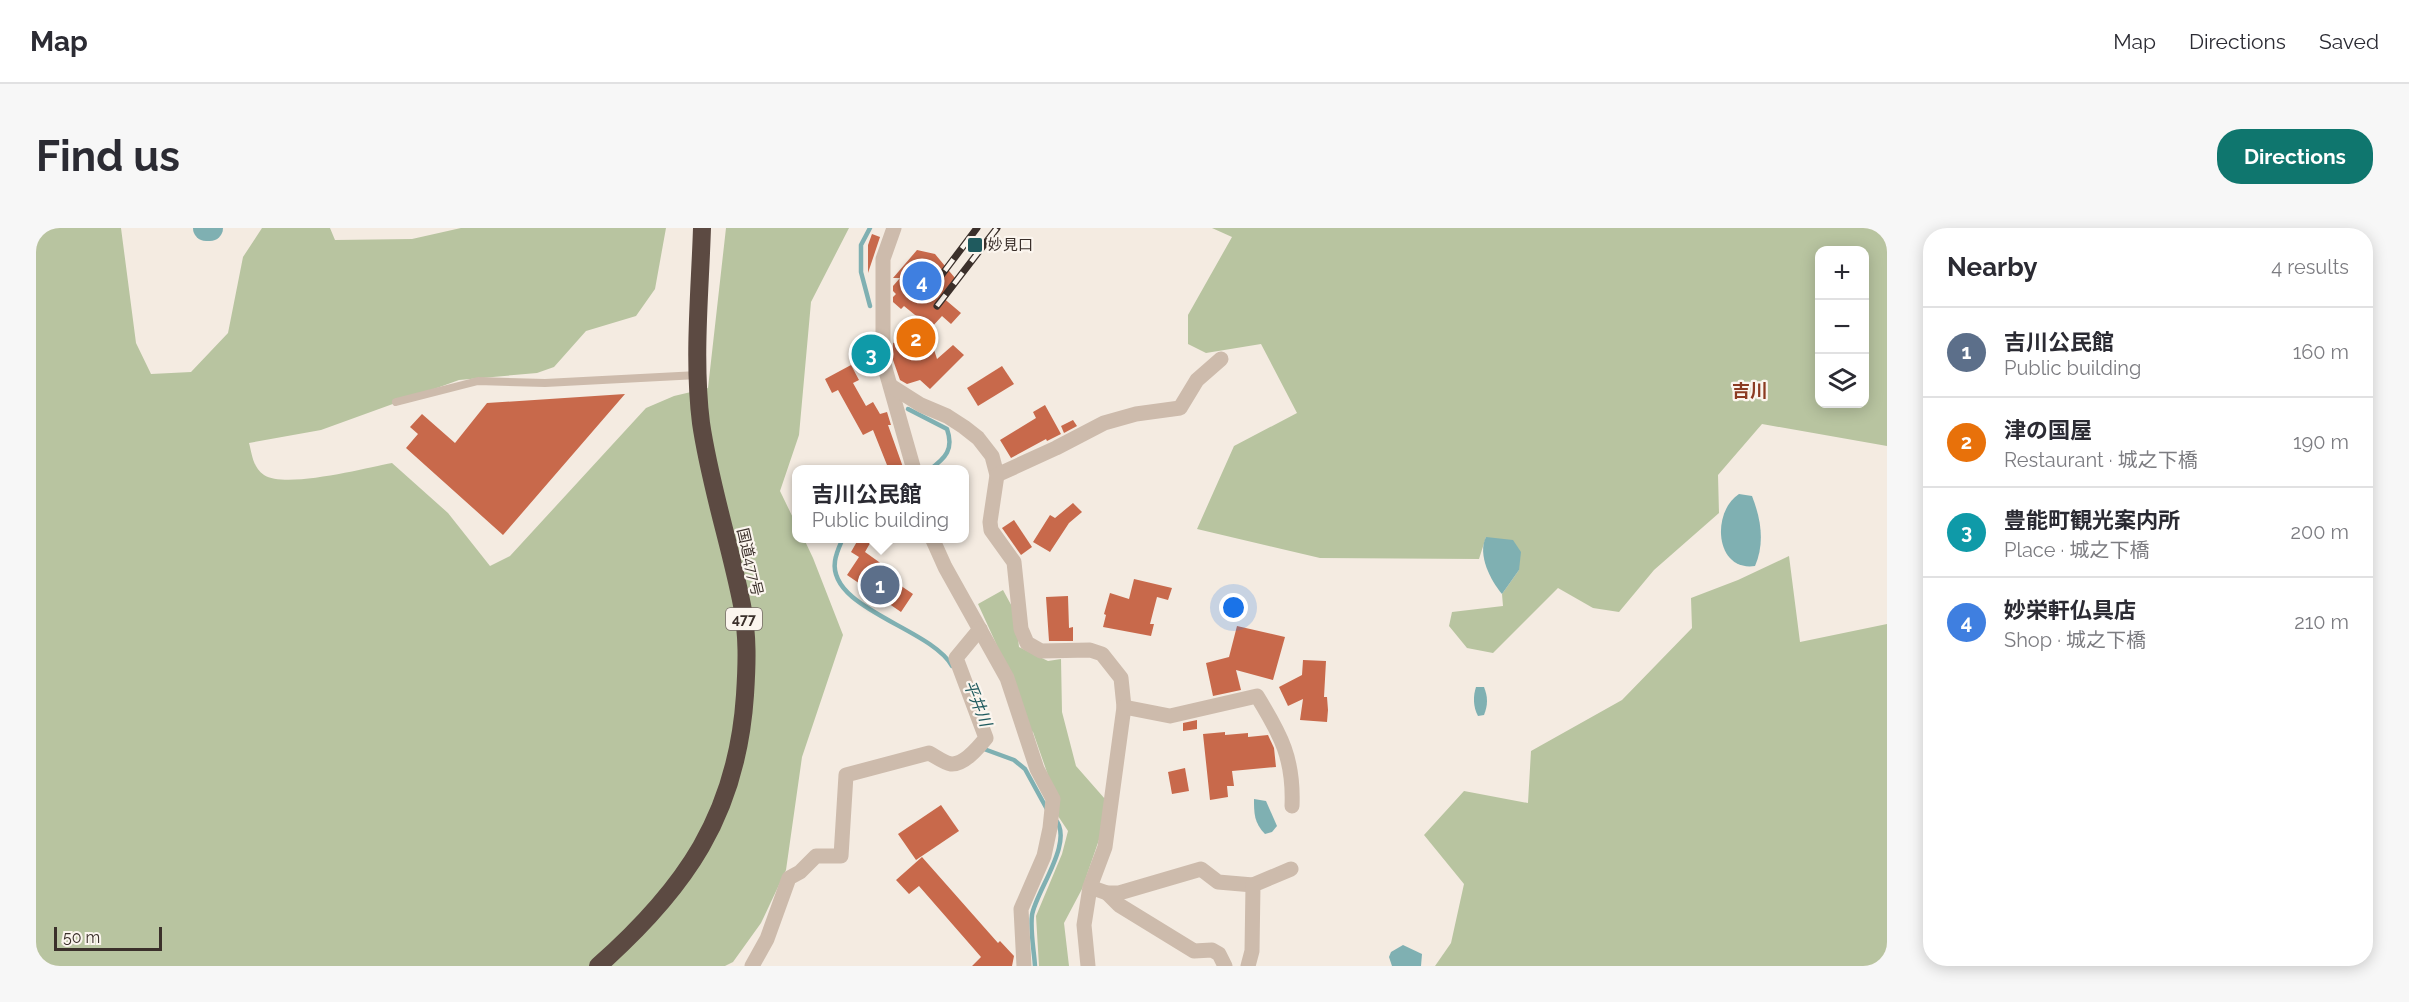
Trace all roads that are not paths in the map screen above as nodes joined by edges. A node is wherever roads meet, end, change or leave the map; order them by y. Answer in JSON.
{"nodes":[{"id":1,"x":702,"y":228,"type":"edge"},
{"id":2,"x":893,"y":230,"type":"edge"},
{"id":3,"x":1221,"y":359,"type":"dead end"},
{"id":4,"x":698,"y":375,"type":"junction"},
{"id":5,"x":891,"y":386,"type":"junction"},
{"id":6,"x":396,"y":402,"type":"dead end"},
{"id":7,"x":913,"y":465,"type":"edge"},
{"id":8,"x":997,"y":475,"type":"junction"},
{"id":9,"x":934,"y":543,"type":"edge"},
{"id":10,"x":980,"y":629,"type":"junction"},
{"id":11,"x":1124,"y":707,"type":"junction"},
{"id":12,"x":1292,"y":806,"type":"dead end"},
{"id":13,"x":1291,"y":869,"type":"dead end"},
{"id":14,"x":1253,"y":885,"type":"junction"},
{"id":15,"x":1090,"y":887,"type":"junction"},
{"id":16,"x":1107,"y":893,"type":"junction"},
{"id":17,"x":598,"y":966,"type":"edge"},
{"id":18,"x":752,"y":966,"type":"edge"},
{"id":19,"x":1024,"y":966,"type":"edge"},
{"id":20,"x":1088,"y":966,"type":"edge"},
{"id":21,"x":1225,"y":966,"type":"edge"},
{"id":22,"x":1248,"y":966,"type":"edge"}],
"edges":[{"from":1,"to":4,"type":"highway","name":"国道477号","number":"477"},
{"from":2,"to":5,"type":"street"},
{"from":3,"to":8,"type":"street"},
{"from":4,"to":6,"type":"lane"},
{"from":4,"to":17,"type":"highway","name":"国道477号","number":"477"},
{"from":5,"to":7,"type":"street"},
{"from":5,"to":8,"type":"street"},
{"from":8,"to":11,"type":"street"},
{"from":9,"to":10,"type":"street"},
{"from":10,"to":18,"type":"street"},
{"from":10,"to":19,"type":"street"},
{"from":11,"to":12,"type":"street"},
{"from":11,"to":15,"type":"street"},
{"from":13,"to":14,"type":"street"},
{"from":14,"to":16,"type":"street"},
{"from":14,"to":22,"type":"street"},
{"from":15,"to":16,"type":"street"},
{"from":15,"to":20,"type":"street"},
{"from":16,"to":21,"type":"street"}]}
